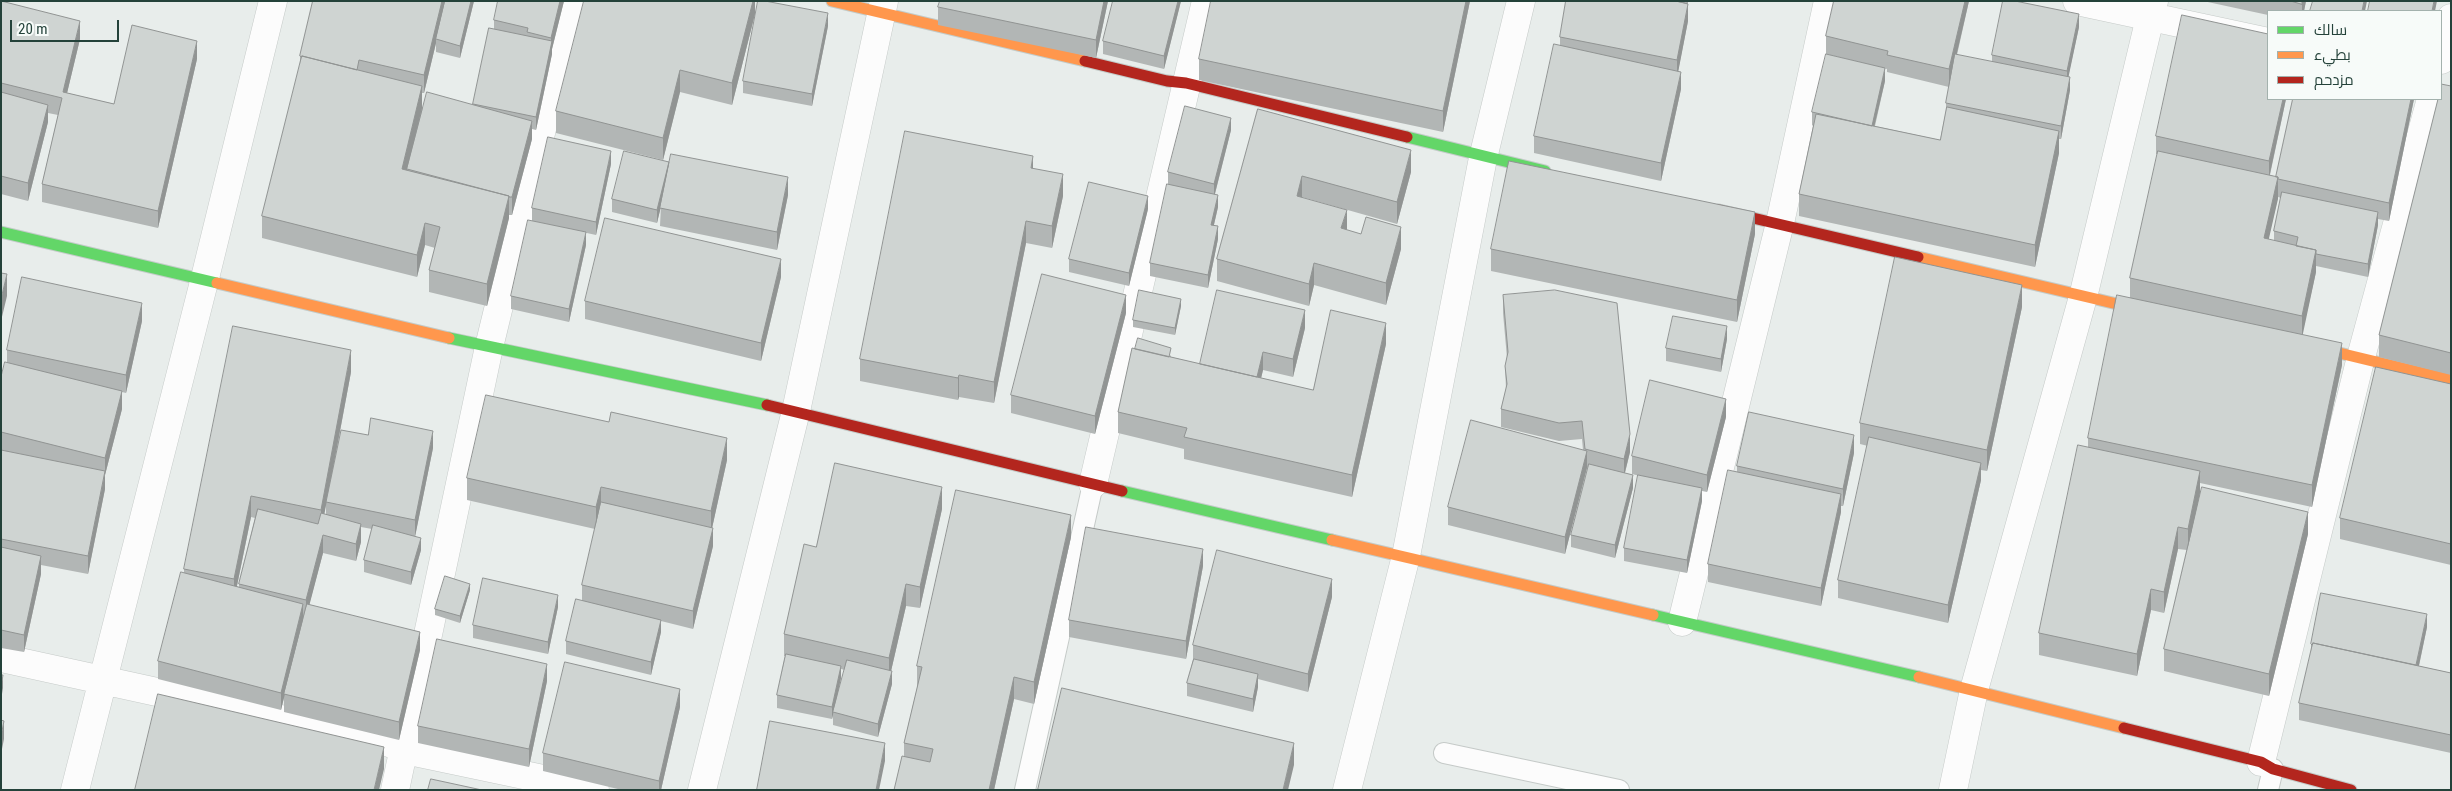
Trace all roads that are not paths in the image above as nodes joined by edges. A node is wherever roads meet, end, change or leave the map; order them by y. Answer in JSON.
{"nodes":[{"id":1,"x":273,"y":1,"type":"edge"},
{"id":2,"x":572,"y":1,"type":"edge"},
{"id":3,"x":832,"y":1,"type":"edge"},
{"id":4,"x":1206,"y":1,"type":"edge"},
{"id":5,"x":1521,"y":1,"type":"edge"},
{"id":6,"x":1828,"y":1,"type":"edge"},
{"id":7,"x":2077,"y":1,"type":"edge"},
{"id":8,"x":883,"y":6,"type":"edge"},
{"id":9,"x":2152,"y":10,"type":"edge"},
{"id":10,"x":2451,"y":18,"type":"edge"},
{"id":11,"x":2267,"y":42,"type":"edge"},
{"id":12,"x":2442,"y":56,"type":"edge"},
{"id":13,"x":1186,"y":83,"type":"junction"},
{"id":14,"x":2431,"y":100,"type":"edge"},
{"id":15,"x":1483,"y":158,"type":"junction"},
{"id":16,"x":1560,"y":175,"type":"edge"},
{"id":17,"x":1705,"y":207,"type":"edge"},
{"id":18,"x":1780,"y":223,"type":"junction"},
{"id":19,"x":1,"y":232,"type":"edge"},
{"id":20,"x":204,"y":282,"type":"junction"},
{"id":21,"x":2082,"y":297,"type":"junction"},
{"id":22,"x":2160,"y":314,"type":"edge"},
{"id":23,"x":2294,"y":343,"type":"edge"},
{"id":24,"x":489,"y":347,"type":"junction"},
{"id":25,"x":2362,"y":358,"type":"junction"},
{"id":26,"x":2451,"y":380,"type":"edge"},
{"id":27,"x":796,"y":412,"type":"junction"},
{"id":28,"x":1093,"y":484,"type":"junction"},
{"id":29,"x":1406,"y":556,"type":"junction"},
{"id":30,"x":1682,"y":622,"type":"junction"},
{"id":31,"x":1,"y":658,"type":"edge"},
{"id":32,"x":104,"y":679,"type":"junction"},
{"id":33,"x":1974,"y":690,"type":"junction"},
{"id":34,"x":405,"y":750,"type":"junction"},
{"id":35,"x":1444,"y":753,"type":"dead end"},
{"id":36,"x":2267,"y":766,"type":"junction"},
{"id":37,"x":75,"y":790,"type":"edge"},
{"id":38,"x":395,"y":790,"type":"edge"},
{"id":39,"x":595,"y":790,"type":"edge"},
{"id":40,"x":702,"y":790,"type":"edge"},
{"id":41,"x":1025,"y":790,"type":"edge"},
{"id":42,"x":1347,"y":790,"type":"edge"},
{"id":43,"x":1619,"y":790,"type":"edge"},
{"id":44,"x":1953,"y":790,"type":"edge"},
{"id":45,"x":2268,"y":790,"type":"edge"},
{"id":46,"x":2351,"y":790,"type":"edge"}],
"edges":[{"from":1,"to":20,"type":"street"},
{"from":2,"to":24,"type":"street"},
{"from":3,"to":8,"type":"street"},
{"from":4,"to":13,"type":"street"},
{"from":5,"to":15,"type":"street"},
{"from":6,"to":18,"type":"street"},
{"from":7,"to":9,"type":"street"},
{"from":8,"to":13,"type":"street"},
{"from":8,"to":27,"type":"street"},
{"from":9,"to":11,"type":"street"},
{"from":9,"to":21,"type":"street"},
{"from":10,"to":12,"type":"street"},
{"from":13,"to":15,"type":"street"},
{"from":13,"to":28,"type":"street"},
{"from":14,"to":25,"type":"street"},
{"from":15,"to":16,"type":"street"},
{"from":15,"to":29,"type":"street"},
{"from":17,"to":18,"type":"street"},
{"from":18,"to":21,"type":"street"},
{"from":18,"to":30,"type":"street"},
{"from":19,"to":20,"type":"street"},
{"from":20,"to":24,"type":"street"},
{"from":20,"to":32,"type":"street"},
{"from":21,"to":22,"type":"street"},
{"from":21,"to":33,"type":"street"},
{"from":23,"to":25,"type":"street"},
{"from":24,"to":27,"type":"street"},
{"from":24,"to":34,"type":"street"},
{"from":25,"to":26,"type":"street"},
{"from":25,"to":36,"type":"street"},
{"from":27,"to":28,"type":"street"},
{"from":27,"to":40,"type":"street"},
{"from":28,"to":29,"type":"street"},
{"from":28,"to":41,"type":"lane"},
{"from":29,"to":30,"type":"street"},
{"from":29,"to":42,"type":"street"},
{"from":30,"to":33,"type":"street"},
{"from":31,"to":32,"type":"street"},
{"from":32,"to":34,"type":"street"},
{"from":32,"to":37,"type":"street"},
{"from":33,"to":36,"type":"street"},
{"from":33,"to":44,"type":"street"},
{"from":34,"to":38,"type":"street"},
{"from":34,"to":39,"type":"street"},
{"from":35,"to":43,"type":"lane"},
{"from":36,"to":45,"type":"lane"},
{"from":36,"to":46,"type":"street"}]}
